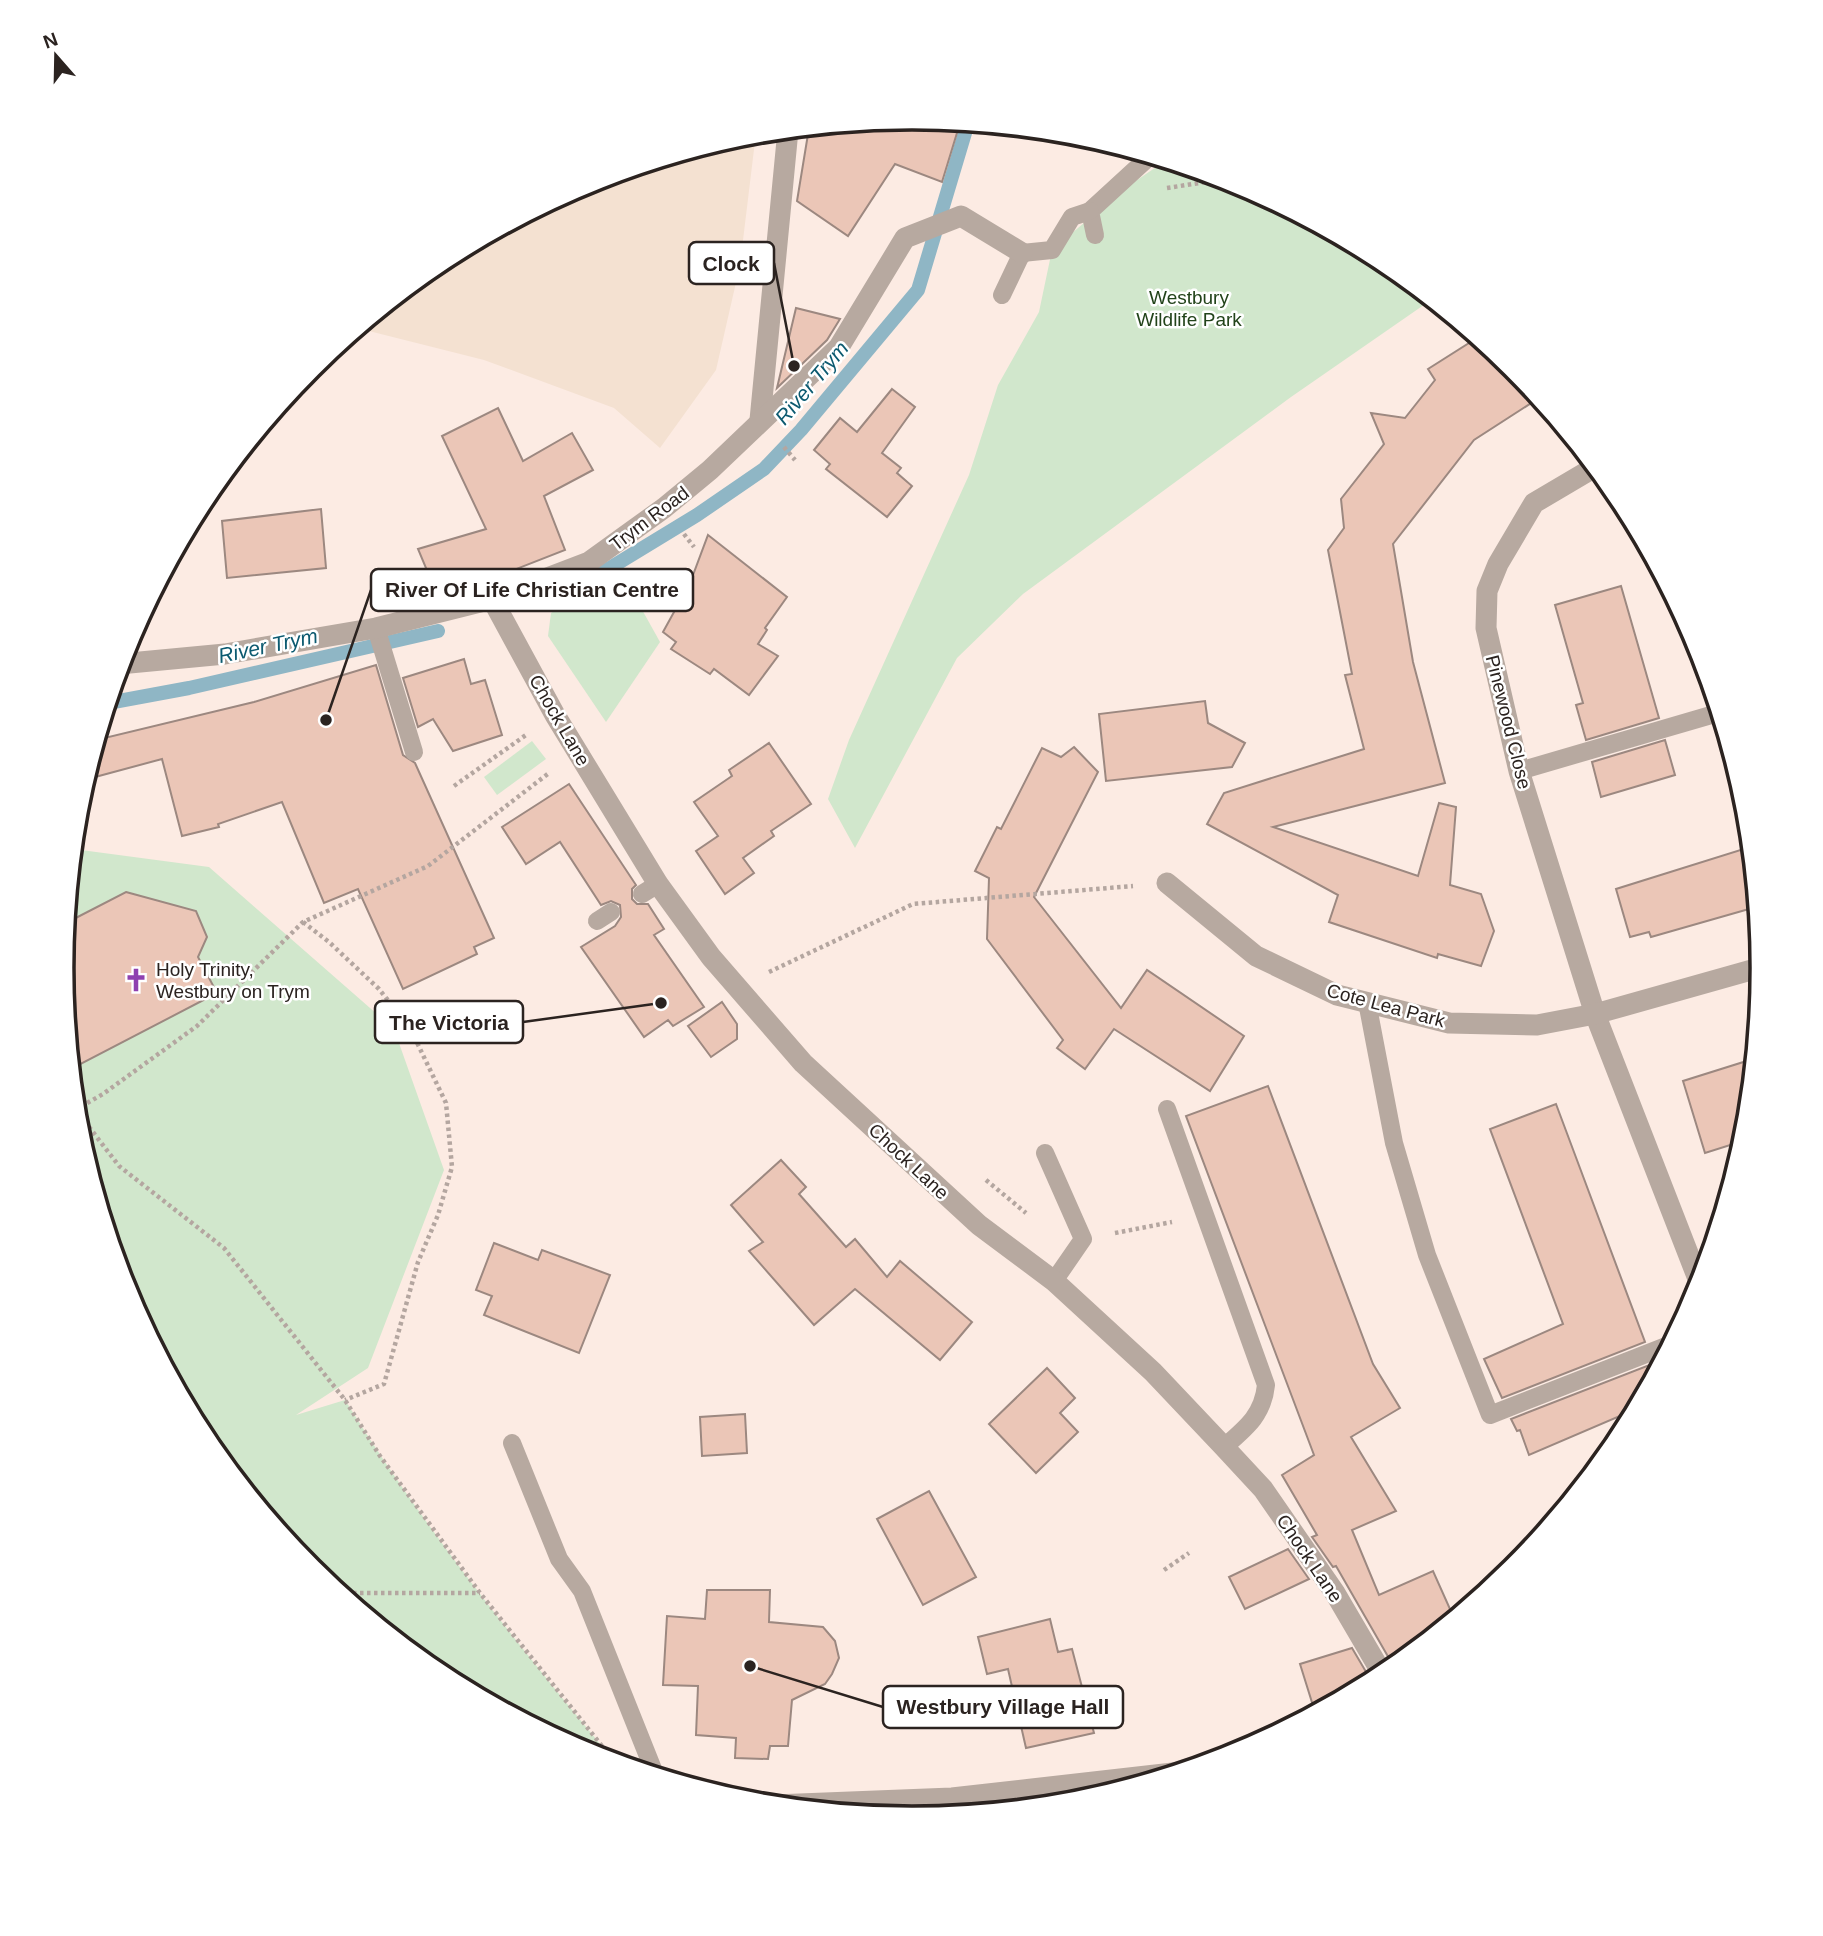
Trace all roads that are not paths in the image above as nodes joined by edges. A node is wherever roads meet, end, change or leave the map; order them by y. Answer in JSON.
{"nodes":[{"id":1,"x":787,"y":139,"type":"edge"},
{"id":2,"x":1142,"y":163,"type":"edge"},
{"id":3,"x":1090,"y":211,"type":"junction"},
{"id":4,"x":1095,"y":235,"type":"dead end"},
{"id":5,"x":1022,"y":253,"type":"junction"},
{"id":6,"x":1002,"y":295,"type":"dead end"},
{"id":7,"x":760,"y":420,"type":"junction"},
{"id":8,"x":1586,"y":472,"type":"edge"},
{"id":9,"x":492,"y":600,"type":"junction"},
{"id":10,"x":376,"y":628,"type":"junction"},
{"id":11,"x":131,"y":663,"type":"edge"},
{"id":12,"x":1710,"y":715,"type":"edge"},
{"id":13,"x":414,"y":752,"type":"dead end"},
{"id":14,"x":1519,"y":771,"type":"junction"},
{"id":15,"x":1167,"y":883,"type":"road end"},
{"id":16,"x":1750,"y":970,"type":"edge"},
{"id":17,"x":1367,"y":1002,"type":"junction"},
{"id":18,"x":1595,"y":1014,"type":"junction"},
{"id":19,"x":1167,"y":1109,"type":"dead end"},
{"id":20,"x":1045,"y":1153,"type":"dead end"},
{"id":21,"x":1694,"y":1268,"type":"edge"},
{"id":22,"x":1055,"y":1281,"type":"junction"},
{"id":23,"x":1657,"y":1350,"type":"edge"},
{"id":24,"x":512,"y":1443,"type":"dead end"},
{"id":25,"x":1224,"y":1447,"type":"junction"},
{"id":26,"x":1377,"y":1665,"type":"edge"},
{"id":27,"x":651,"y":1765,"type":"edge"},
{"id":28,"x":1100,"y":1784,"type":"edge"},
{"id":29,"x":965,"y":1804,"type":"edge"}],
"edges":[{"from":1,"to":7,"type":"street"},
{"from":2,"to":3,"type":"lane"},
{"from":3,"to":4,"type":"lane"},
{"from":3,"to":5,"type":"lane"},
{"from":5,"to":6,"type":"lane"},
{"from":5,"to":7,"type":"street","name":"Trym Road"},
{"from":7,"to":9,"type":"street","name":"Trym Road"},
{"from":8,"to":14,"type":"street","name":"Pinewood Close"},
{"from":9,"to":10,"type":"street","name":"Trym Road"},
{"from":9,"to":22,"type":"street","name":"Chock Lane"},
{"from":10,"to":11,"type":"street","name":"Trym Road"},
{"from":10,"to":13,"type":"lane"},
{"from":12,"to":14,"type":"lane"},
{"from":14,"to":18,"type":"street","name":"Pinewood Close"},
{"from":15,"to":17,"type":"street","name":"Cote Lea Park"},
{"from":16,"to":18,"type":"street","name":"Cote Lea Park"},
{"from":17,"to":18,"type":"street","name":"Cote Lea Park"},
{"from":17,"to":23,"type":"lane"},
{"from":18,"to":21,"type":"street"},
{"from":19,"to":25,"type":"lane"},
{"from":20,"to":22,"type":"lane"},
{"from":22,"to":25,"type":"street","name":"Chock Lane"},
{"from":24,"to":27,"type":"lane"},
{"from":25,"to":26,"type":"street","name":"Chock Lane"},
{"from":28,"to":29,"type":"street"}]}
